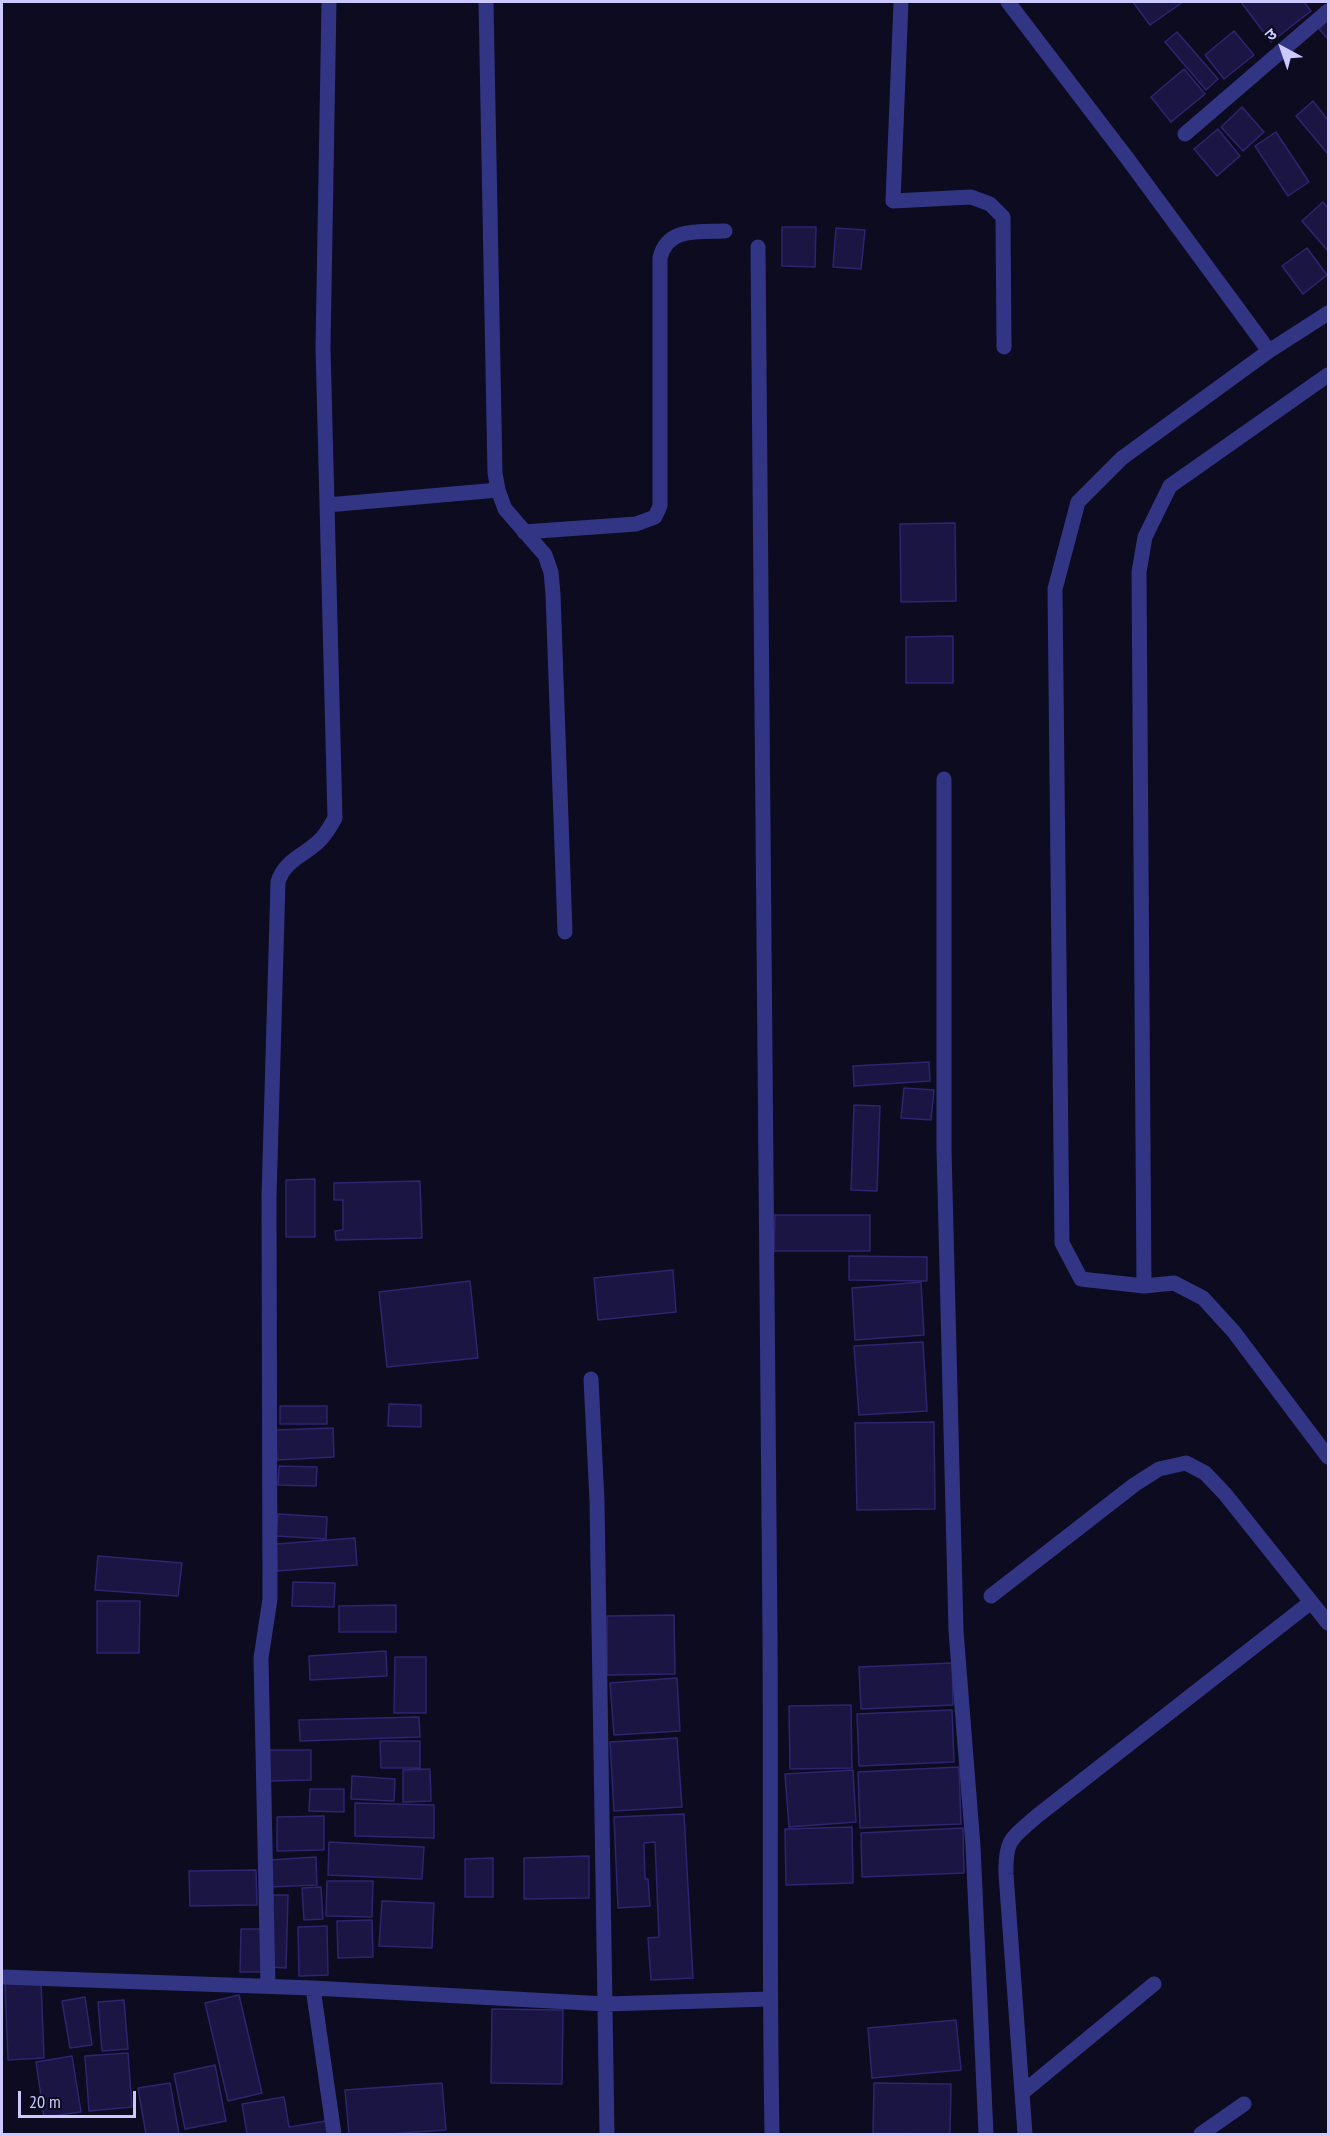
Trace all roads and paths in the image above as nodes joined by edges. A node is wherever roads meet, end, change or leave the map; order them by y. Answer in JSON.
{"nodes":[{"id":1,"x":329,"y":2,"type":"edge"},
{"id":2,"x":486,"y":2,"type":"edge"},
{"id":3,"x":902,"y":2,"type":"edge"},
{"id":4,"x":1008,"y":2,"type":"edge"},
{"id":5,"x":1329,"y":11,"type":"edge"},
{"id":6,"x":1185,"y":134,"type":"dead end"},
{"id":7,"x":725,"y":231,"type":"dead end"},
{"id":8,"x":758,"y":247,"type":"dead end"},
{"id":9,"x":1329,"y":313,"type":"edge"},
{"id":10,"x":1004,"y":347,"type":"dead end"},
{"id":11,"x":1269,"y":351,"type":"junction"},
{"id":12,"x":1329,"y":375,"type":"edge"},
{"id":13,"x":498,"y":490,"type":"junction"},
{"id":14,"x":327,"y":505,"type":"junction"},
{"id":15,"x":524,"y":532,"type":"junction"},
{"id":16,"x":944,"y":779,"type":"dead end"},
{"id":17,"x":565,"y":932,"type":"dead end"},
{"id":18,"x":1144,"y":1286,"type":"junction"},
{"id":19,"x":591,"y":1379,"type":"dead end"},
{"id":20,"x":1329,"y":1457,"type":"edge"},
{"id":21,"x":991,"y":1596,"type":"dead end"},
{"id":22,"x":1311,"y":1602,"type":"junction"},
{"id":23,"x":1329,"y":1623,"type":"edge"},
{"id":24,"x":2,"y":1977,"type":"edge"},
{"id":25,"x":1154,"y":1984,"type":"dead end"},
{"id":26,"x":268,"y":1986,"type":"junction"},
{"id":27,"x":313,"y":1988,"type":"junction"},
{"id":28,"x":770,"y":1999,"type":"junction"},
{"id":29,"x":606,"y":2004,"type":"junction"},
{"id":30,"x":1022,"y":2093,"type":"junction"},
{"id":31,"x":1244,"y":2104,"type":"dead end"},
{"id":32,"x":334,"y":2134,"type":"edge"},
{"id":33,"x":607,"y":2134,"type":"edge"},
{"id":34,"x":772,"y":2134,"type":"edge"},
{"id":35,"x":986,"y":2134,"type":"edge"},
{"id":36,"x":1025,"y":2134,"type":"edge"},
{"id":37,"x":1201,"y":2134,"type":"edge"}],
"edges":[{"from":1,"to":14,"type":"street"},
{"from":2,"to":13,"type":"street"},
{"from":3,"to":10,"type":"street"},
{"from":4,"to":11,"type":"street"},
{"from":5,"to":6,"type":"street"},
{"from":7,"to":15,"type":"street"},
{"from":8,"to":28,"type":"street"},
{"from":9,"to":11,"type":"street"},
{"from":11,"to":18,"type":"street"},
{"from":12,"to":18,"type":"street"},
{"from":13,"to":14,"type":"street"},
{"from":13,"to":15,"type":"street"},
{"from":14,"to":26,"type":"street"},
{"from":15,"to":17,"type":"street"},
{"from":16,"to":35,"type":"street"},
{"from":18,"to":20,"type":"street"},
{"from":19,"to":29,"type":"street"},
{"from":21,"to":22,"type":"street"},
{"from":22,"to":23,"type":"street"},
{"from":22,"to":30,"type":"street"},
{"from":24,"to":26,"type":"street"},
{"from":25,"to":30,"type":"street"},
{"from":26,"to":27,"type":"street"},
{"from":27,"to":29,"type":"street"},
{"from":27,"to":32,"type":"street"},
{"from":28,"to":29,"type":"street"},
{"from":28,"to":34,"type":"street"},
{"from":29,"to":33,"type":"street"},
{"from":30,"to":36,"type":"street"},
{"from":31,"to":37,"type":"street"}]}
